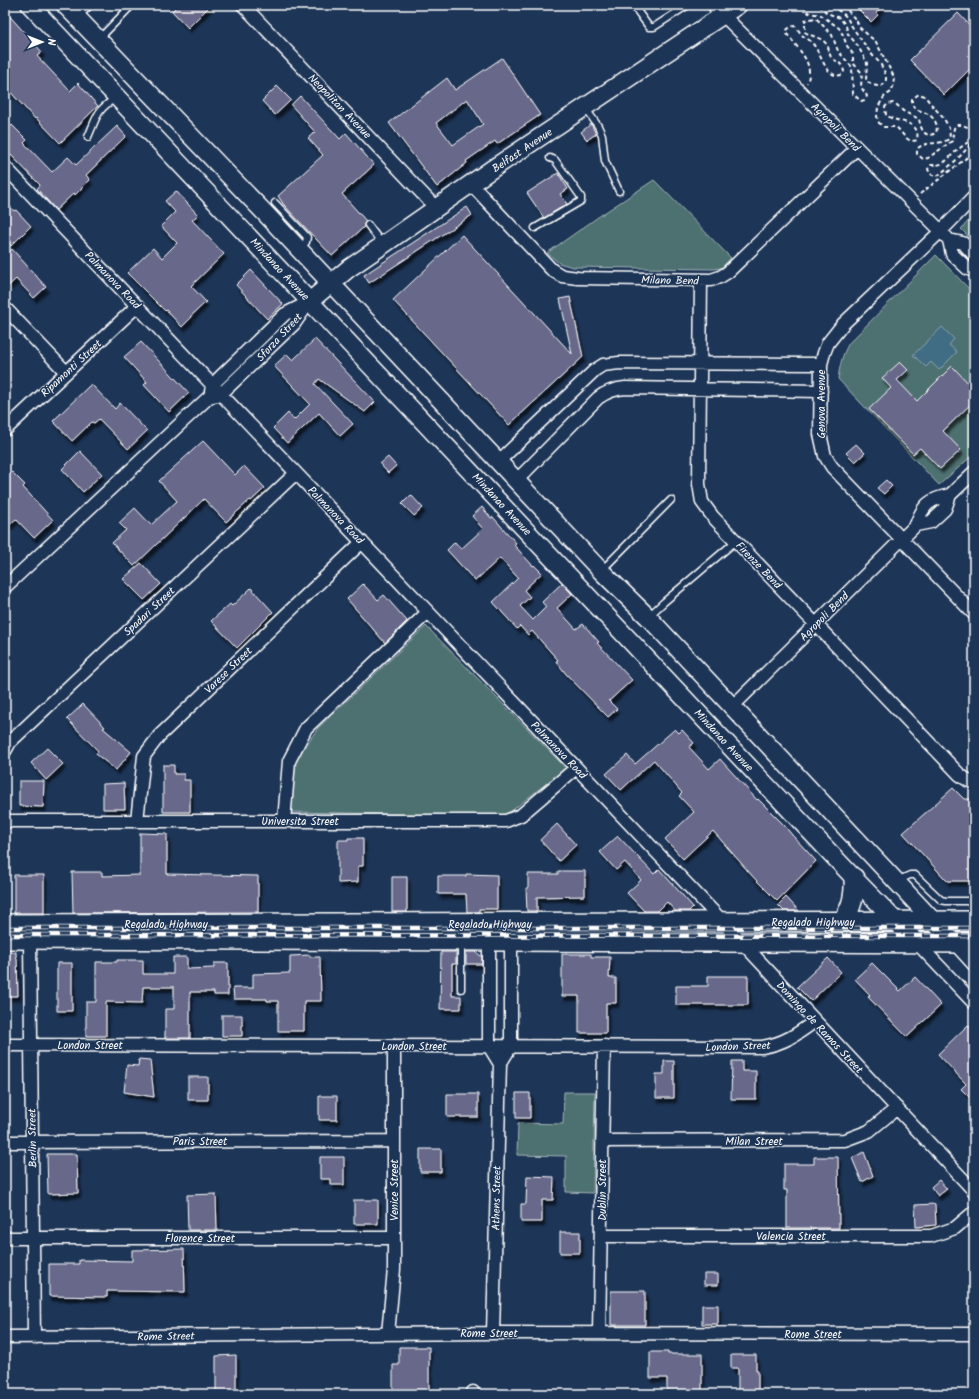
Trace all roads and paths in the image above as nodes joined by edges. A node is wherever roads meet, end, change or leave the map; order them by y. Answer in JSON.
{"nodes":[{"id":1,"x":30,"y":5,"type":"edge"},
{"id":2,"x":64,"y":5,"type":"edge"},
{"id":3,"x":90,"y":5,"type":"edge"},
{"id":4,"x":132,"y":5,"type":"edge"},
{"id":5,"x":633,"y":5,"type":"edge"},
{"id":6,"x":688,"y":5,"type":"edge"},
{"id":7,"x":806,"y":5,"type":"edge"},
{"id":8,"x":819,"y":5,"type":"edge"},
{"id":9,"x":822,"y":5,"type":"edge"},
{"id":10,"x":843,"y":5,"type":"edge"},
{"id":11,"x":246,"y":6,"type":"edge"},
{"id":12,"x":727,"y":9,"type":"edge"},
{"id":13,"x":77,"y":18,"type":"junction"},
{"id":14,"x":98,"y":40,"type":"junction"},
{"id":15,"x":800,"y":91,"type":"junction"},
{"id":16,"x":117,"y":97,"type":"junction"},
{"id":17,"x":585,"y":108,"type":"junction"},
{"id":18,"x":88,"y":137,"type":"dead end"},
{"id":19,"x":974,"y":140,"type":"edge"},
{"id":20,"x":857,"y":148,"type":"junction"},
{"id":21,"x":974,"y":152,"type":"edge"},
{"id":22,"x":550,"y":158,"type":"dead end"},
{"id":23,"x":5,"y":167,"type":"edge"},
{"id":24,"x":471,"y":184,"type":"junction"},
{"id":25,"x":619,"y":191,"type":"dead end"},
{"id":26,"x":974,"y":197,"type":"edge"},
{"id":27,"x":912,"y":202,"type":"junction"},
{"id":28,"x":436,"y":208,"type":"junction"},
{"id":29,"x":368,"y":225,"type":"dead end"},
{"id":30,"x":535,"y":228,"type":"dead end"},
{"id":31,"x":941,"y":231,"type":"junction"},
{"id":32,"x":949,"y":240,"type":"junction"},
{"id":33,"x":383,"y":245,"type":"junction"},
{"id":34,"x":974,"y":255,"type":"edge"},
{"id":35,"x":974,"y":271,"type":"edge"},
{"id":36,"x":701,"y":280,"type":"junction"},
{"id":37,"x":331,"y":284,"type":"junction"},
{"id":38,"x":310,"y":301,"type":"junction"},
{"id":39,"x":137,"y":306,"type":"junction"},
{"id":40,"x":5,"y":308,"type":"edge"},
{"id":41,"x":700,"y":364,"type":"junction"},
{"id":42,"x":821,"y":364,"type":"junction"},
{"id":43,"x":66,"y":372,"type":"junction"},
{"id":44,"x":700,"y":388,"type":"junction"},
{"id":45,"x":214,"y":392,"type":"junction"},
{"id":46,"x":821,"y":392,"type":"junction"},
{"id":47,"x":5,"y":430,"type":"edge"},
{"id":48,"x":499,"y":461,"type":"junction"},
{"id":49,"x":974,"y":472,"type":"edge"},
{"id":50,"x":296,"y":473,"type":"junction"},
{"id":51,"x":517,"y":480,"type":"junction"},
{"id":52,"x":671,"y":500,"type":"dead end"},
{"id":53,"x":902,"y":539,"type":"junction"},
{"id":54,"x":736,"y":541,"type":"junction"},
{"id":55,"x":362,"y":542,"type":"junction"},
{"id":56,"x":601,"y":570,"type":"junction"},
{"id":57,"x":5,"y":587,"type":"edge"},
{"id":58,"x":428,"y":612,"type":"junction"},
{"id":59,"x":974,"y":614,"type":"edge"},
{"id":60,"x":648,"y":617,"type":"junction"},
{"id":61,"x":816,"y":624,"type":"junction"},
{"id":62,"x":732,"y":707,"type":"junction"},
{"id":63,"x":5,"y":751,"type":"edge"},
{"id":64,"x":576,"y":768,"type":"junction"},
{"id":65,"x":974,"y":782,"type":"edge"},
{"id":66,"x":5,"y":821,"type":"edge"},
{"id":67,"x":137,"y":821,"type":"junction"},
{"id":68,"x":284,"y":821,"type":"junction"},
{"id":69,"x":666,"y":863,"type":"joint"},
{"id":70,"x":854,"y":878,"type":"junction"},
{"id":71,"x":896,"y":881,"type":"junction"},
{"id":72,"x":974,"y":901,"type":"edge"},
{"id":73,"x":933,"y":921,"type":"junction"},
{"id":74,"x":974,"y":921,"type":"edge"},
{"id":75,"x":723,"y":922,"type":"junction"},
{"id":76,"x":843,"y":922,"type":"junction"},
{"id":77,"x":897,"y":922,"type":"junction"},
{"id":78,"x":5,"y":924,"type":"edge"},
{"id":79,"x":489,"y":932,"type":"junction"},
{"id":80,"x":511,"y":932,"type":"junction"},
{"id":81,"x":37,"y":934,"type":"junction"},
{"id":82,"x":5,"y":939,"type":"edge"},
{"id":83,"x":461,"y":941,"type":"junction"},
{"id":84,"x":740,"y":942,"type":"junction"},
{"id":85,"x":917,"y":943,"type":"junction"},
{"id":86,"x":954,"y":943,"type":"junction"},
{"id":87,"x":974,"y":943,"type":"edge"},
{"id":88,"x":489,"y":962,"type":"junction"},
{"id":89,"x":511,"y":962,"type":"junction"},
{"id":90,"x":974,"y":965,"type":"edge"},
{"id":91,"x":461,"y":989,"type":"dead end"},
{"id":92,"x":974,"y":1003,"type":"edge"},
{"id":93,"x":816,"y":1021,"type":"junction"},
{"id":94,"x":31,"y":1044,"type":"junction"},
{"id":95,"x":5,"y":1045,"type":"edge"},
{"id":96,"x":394,"y":1046,"type":"junction"},
{"id":97,"x":489,"y":1046,"type":"junction"},
{"id":98,"x":511,"y":1046,"type":"junction"},
{"id":99,"x":604,"y":1046,"type":"junction"},
{"id":100,"x":500,"y":1064,"type":"junction"},
{"id":101,"x":897,"y":1108,"type":"junction"},
{"id":102,"x":394,"y":1141,"type":"junction"},
{"id":103,"x":602,"y":1141,"type":"junction"},
{"id":104,"x":5,"y":1142,"type":"edge"},
{"id":105,"x":32,"y":1142,"type":"junction"},
{"id":106,"x":974,"y":1191,"type":"edge"},
{"id":107,"x":974,"y":1212,"type":"edge"},
{"id":108,"x":601,"y":1236,"type":"junction"},
{"id":109,"x":5,"y":1238,"type":"edge"},
{"id":110,"x":33,"y":1238,"type":"junction"},
{"id":111,"x":394,"y":1238,"type":"junction"},
{"id":112,"x":493,"y":1333,"type":"junction"},
{"id":113,"x":599,"y":1333,"type":"junction"},
{"id":114,"x":388,"y":1334,"type":"junction"},
{"id":115,"x":974,"y":1334,"type":"edge"},
{"id":116,"x":5,"y":1337,"type":"edge"},
{"id":117,"x":34,"y":1338,"type":"junction"}],
"edges":[{"from":1,"to":16,"type":"main road","name":"Mindanao Avenue"},
{"from":2,"to":13,"type":"main road"},
{"from":3,"to":13,"type":"lane"},
{"from":4,"to":14,"type":"lane"},
{"from":5,"to":6,"type":"lane"},
{"from":7,"to":15,"type":"path"},
{"from":8,"to":9,"type":"path"},
{"from":10,"to":19,"type":"path"},
{"from":11,"to":28,"type":"street","name":"Neopolitan Avenue"},
{"from":12,"to":15,"type":"street","name":"Agropoli Bend"},
{"from":12,"to":17,"type":"main road","name":"Belfast Avenue"},
{"from":13,"to":14,"type":"main road"},
{"from":14,"to":37,"type":"main road"},
{"from":15,"to":20,"type":"street","name":"Agropoli Bend"},
{"from":16,"to":18,"type":"lane"},
{"from":16,"to":38,"type":"main road","name":"Mindanao Avenue"},
{"from":17,"to":24,"type":"main road","name":"Belfast Avenue"},
{"from":17,"to":25,"type":"lane"},
{"from":20,"to":27,"type":"street","name":"Agropoli Bend"},
{"from":20,"to":36,"type":"street","name":"Milano Bend"},
{"from":21,"to":27,"type":"path"},
{"from":22,"to":30,"type":"lane"},
{"from":23,"to":39,"type":"street","name":"Palmanova Road"},
{"from":24,"to":28,"type":"main road","name":"Belfast Avenue"},
{"from":24,"to":36,"type":"street","name":"Milano Bend"},
{"from":26,"to":31,"type":"street","name":"Genova Avenue"},
{"from":27,"to":31,"type":"street","name":"Agropoli Bend"},
{"from":28,"to":33,"type":"main road","name":"Belfast Avenue"},
{"from":29,"to":33,"type":"lane"},
{"from":31,"to":32,"type":"street","name":"Agropoli Bend"},
{"from":31,"to":42,"type":"street","name":"Genova Avenue"},
{"from":32,"to":34,"type":"street","name":"Agropoli Bend"},
{"from":32,"to":35,"type":"street","name":"Agropoli Bend"},
{"from":33,"to":37,"type":"main road","name":"Belfast Avenue"},
{"from":36,"to":41,"type":"street","name":"Firenze Bend"},
{"from":37,"to":38,"type":"main road","name":"Belfast Avenue"},
{"from":37,"to":48,"type":"main road"},
{"from":38,"to":45,"type":"street","name":"Sforza Street"},
{"from":38,"to":70,"type":"main road","name":"Mindanao Avenue"},
{"from":39,"to":43,"type":"street","name":"Ripamonti Street"},
{"from":39,"to":45,"type":"street","name":"Palmanova Road"},
{"from":40,"to":43,"type":"street"},
{"from":41,"to":42,"type":"street"},
{"from":41,"to":44,"type":"street","name":"Firenze Bend"},
{"from":41,"to":48,"type":"street"},
{"from":42,"to":46,"type":"street","name":"Genova Avenue"},
{"from":43,"to":47,"type":"street","name":"Ripamonti Street"},
{"from":44,"to":46,"type":"street"},
{"from":44,"to":51,"type":"street"},
{"from":44,"to":54,"type":"street","name":"Firenze Bend"},
{"from":45,"to":50,"type":"street","name":"Palmanova Road"},
{"from":45,"to":57,"type":"street","name":"Sforza Street"},
{"from":46,"to":53,"type":"street","name":"Genova Avenue"},
{"from":48,"to":51,"type":"main road"},
{"from":49,"to":53,"type":"street","name":"Agropoli Bend"},
{"from":50,"to":55,"type":"street","name":"Palmanova Road"},
{"from":50,"to":63,"type":"street","name":"Spadari Street"},
{"from":51,"to":56,"type":"main road"},
{"from":52,"to":56,"type":"lane"},
{"from":53,"to":59,"type":"street","name":"Genova Avenue"},
{"from":53,"to":61,"type":"street","name":"Agropoli Bend"},
{"from":54,"to":60,"type":"lane"},
{"from":54,"to":61,"type":"street","name":"Firenze Bend"},
{"from":55,"to":58,"type":"street","name":"Palmanova Road"},
{"from":55,"to":67,"type":"street","name":"Varese Street"},
{"from":56,"to":60,"type":"main road"},
{"from":58,"to":64,"type":"street","name":"Palmanova Road"},
{"from":58,"to":68,"type":"street"},
{"from":60,"to":62,"type":"main road"},
{"from":61,"to":62,"type":"street","name":"Agropoli Bend"},
{"from":61,"to":65,"type":"street","name":"Firenze Bend"},
{"from":62,"to":71,"type":"main road"},
{"from":64,"to":68,"type":"street","name":"Universita Street"},
{"from":64,"to":69,"type":"street","name":"Palmanova Road"},
{"from":66,"to":67,"type":"street","name":"Universita Street"},
{"from":67,"to":68,"type":"street","name":"Universita Street"},
{"from":69,"to":75,"type":"street","name":"Domingo de Ramos Street"},
{"from":70,"to":76,"type":"main road"},
{"from":70,"to":77,"type":"main road","name":"Mindanao Avenue"},
{"from":71,"to":72,"type":"lane"},
{"from":71,"to":73,"type":"main road"},
{"from":73,"to":74,"type":"main road","name":"Regalado Highway"},
{"from":73,"to":77,"type":"main road","name":"Regalado Highway"},
{"from":73,"to":86,"type":"main road"},
{"from":75,"to":76,"type":"main road","name":"Regalado Highway"},
{"from":75,"to":80,"type":"main road","name":"Regalado Highway"},
{"from":75,"to":84,"type":"street","name":"Domingo de Ramos Street"},
{"from":76,"to":77,"type":"main road","name":"Regalado Highway"},
{"from":77,"to":85,"type":"main road","name":"Mindanao Avenue"},
{"from":78,"to":81,"type":"main road","name":"Regalado Highway"},
{"from":79,"to":80,"type":"main road","name":"Regalado Highway"},
{"from":79,"to":81,"type":"main road","name":"Regalado Highway"},
{"from":79,"to":83,"type":"main road","name":"Regalado Highway"},
{"from":79,"to":88,"type":"street"},
{"from":80,"to":84,"type":"main road","name":"Regalado Highway"},
{"from":80,"to":89,"type":"street"},
{"from":81,"to":82,"type":"main road","name":"Regalado Highway"},
{"from":81,"to":83,"type":"main road","name":"Regalado Highway"},
{"from":81,"to":94,"type":"street","name":"Berlin Street"},
{"from":83,"to":91,"type":"lane"},
{"from":84,"to":85,"type":"main road","name":"Regalado Highway"},
{"from":84,"to":93,"type":"street","name":"Domingo de Ramos Street"},
{"from":85,"to":86,"type":"main road","name":"Regalado Highway"},
{"from":85,"to":92,"type":"street","name":"Mindanao Avenue"},
{"from":86,"to":87,"type":"main road","name":"Regalado Highway"},
{"from":86,"to":90,"type":"street"},
{"from":88,"to":89,"type":"street"},
{"from":88,"to":97,"type":"street"},
{"from":89,"to":98,"type":"street"},
{"from":93,"to":99,"type":"street","name":"London Street"},
{"from":93,"to":101,"type":"street","name":"Domingo de Ramos Street"},
{"from":94,"to":95,"type":"street","name":"London Street"},
{"from":94,"to":96,"type":"street","name":"London Street"},
{"from":94,"to":105,"type":"street","name":"Berlin Street"},
{"from":96,"to":97,"type":"street","name":"London Street"},
{"from":96,"to":102,"type":"street","name":"Venice Street"},
{"from":97,"to":98,"type":"street","name":"London Street"},
{"from":97,"to":100,"type":"street"},
{"from":98,"to":99,"type":"street","name":"London Street"},
{"from":98,"to":100,"type":"street","name":"Athens Street"},
{"from":99,"to":103,"type":"street","name":"Dublin Street"},
{"from":100,"to":112,"type":"street","name":"Athens Street"},
{"from":101,"to":103,"type":"street","name":"Milan Street"},
{"from":101,"to":106,"type":"street","name":"Domingo de Ramos Street"},
{"from":102,"to":105,"type":"street","name":"Paris Street"},
{"from":102,"to":111,"type":"street","name":"Venice Street"},
{"from":103,"to":108,"type":"street","name":"Dublin Street"},
{"from":104,"to":105,"type":"street","name":"Paris Street"},
{"from":105,"to":110,"type":"street","name":"Berlin Street"},
{"from":107,"to":108,"type":"street","name":"Valencia Street"},
{"from":108,"to":113,"type":"street","name":"Dublin Street"},
{"from":109,"to":110,"type":"street","name":"Florence Street"},
{"from":110,"to":111,"type":"street","name":"Florence Street"},
{"from":110,"to":117,"type":"street","name":"Berlin Street"},
{"from":111,"to":114,"type":"street","name":"Venice Street"},
{"from":112,"to":113,"type":"street","name":"Rome Street"},
{"from":112,"to":114,"type":"street","name":"Rome Street"},
{"from":113,"to":115,"type":"street","name":"Rome Street"},
{"from":114,"to":117,"type":"street","name":"Rome Street"},
{"from":116,"to":117,"type":"street","name":"Rome Street"}]}
